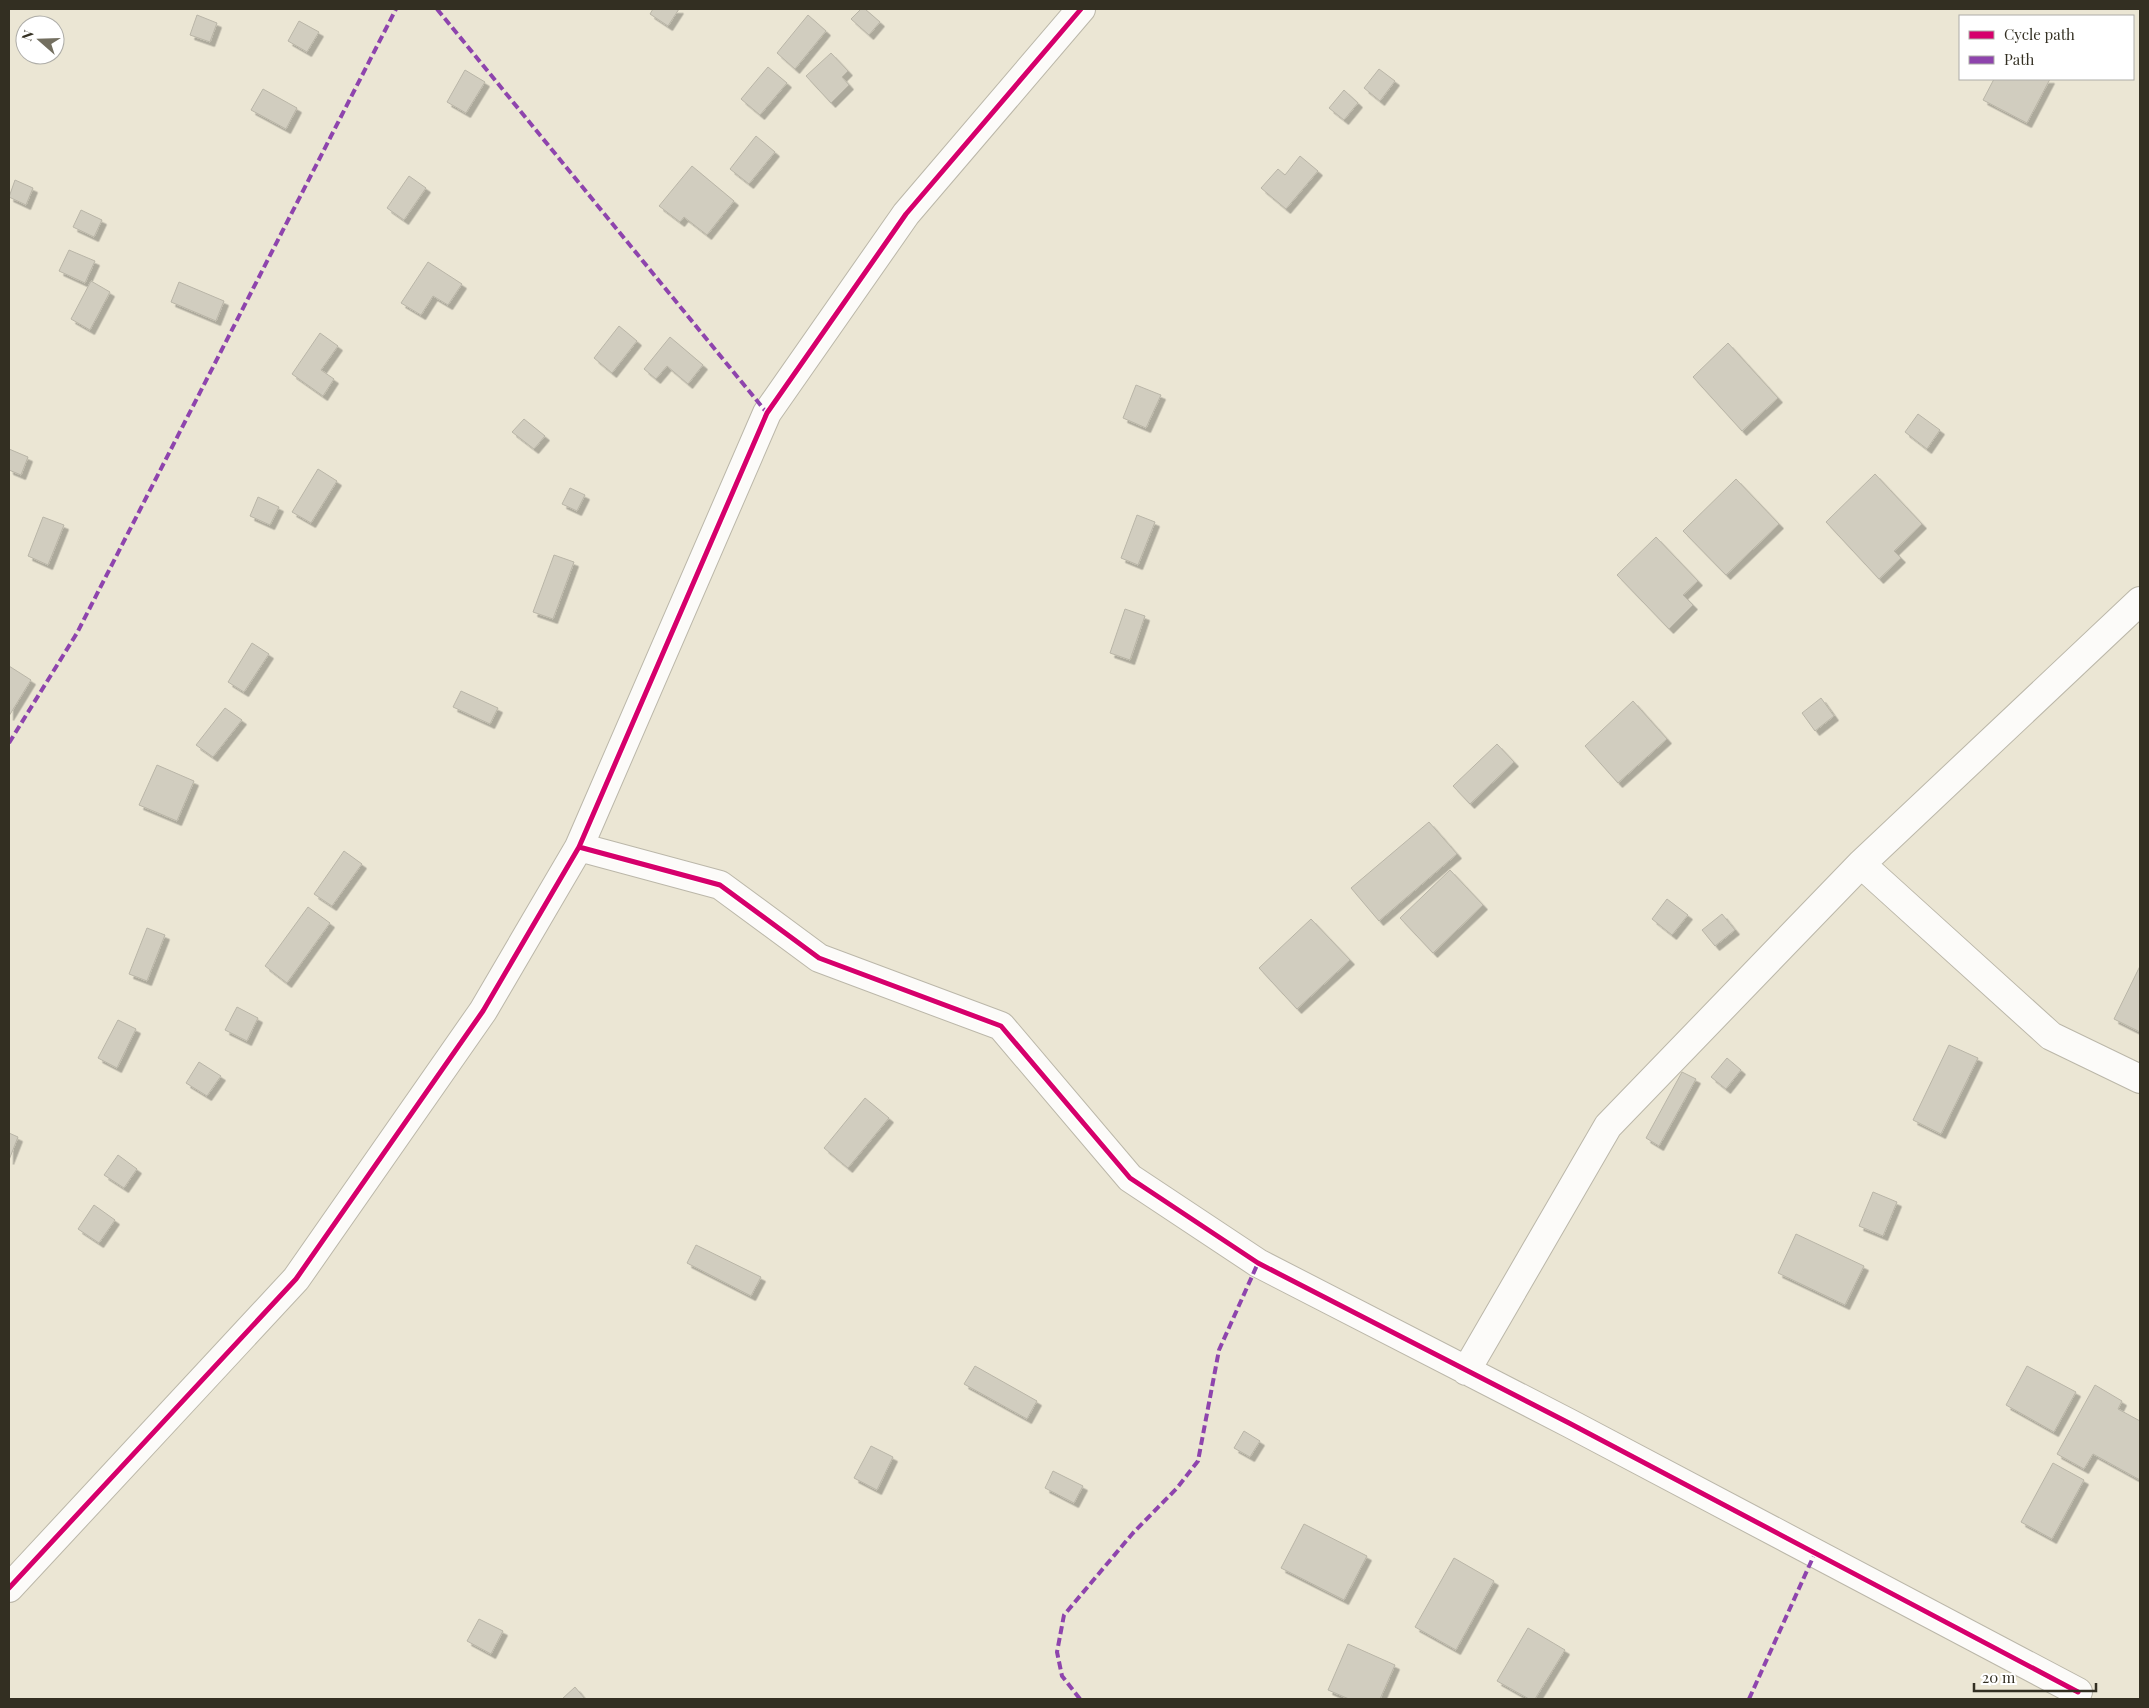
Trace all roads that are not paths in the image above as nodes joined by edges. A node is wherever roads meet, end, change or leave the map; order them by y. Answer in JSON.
{"nodes":[{"id":1,"x":1081,"y":9,"type":"edge"},
{"id":2,"x":2140,"y":601,"type":"edge"},
{"id":3,"x":579,"y":846,"type":"junction"},
{"id":4,"x":1861,"y":864,"type":"junction"},
{"id":5,"x":2140,"y":1079,"type":"edge"},
{"id":6,"x":1466,"y":1370,"type":"junction"},
{"id":7,"x":9,"y":1588,"type":"edge"},
{"id":8,"x":2078,"y":1692,"type":"dead end"}],
"edges":[{"from":1,"to":3,"type":"street"},
{"from":2,"to":4,"type":"street"},
{"from":3,"to":6,"type":"street"},
{"from":3,"to":7,"type":"street"},
{"from":4,"to":5,"type":"street"},
{"from":4,"to":6,"type":"street"},
{"from":6,"to":8,"type":"street"}]}
